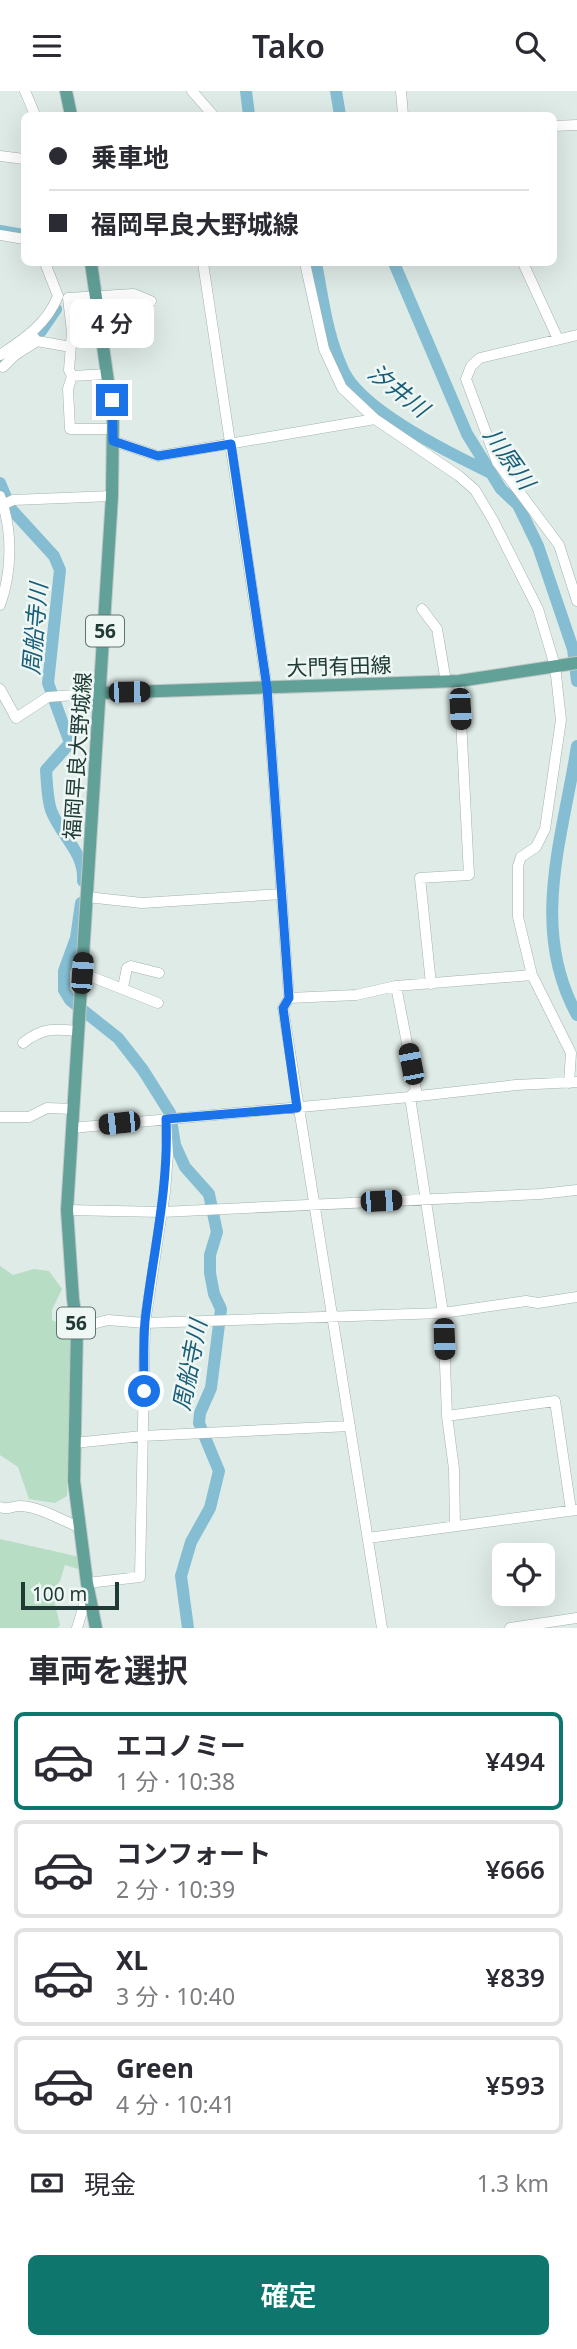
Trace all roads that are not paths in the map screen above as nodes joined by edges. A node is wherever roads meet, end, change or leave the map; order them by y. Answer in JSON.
{"nodes":[{"id":1,"x":25,"y":91,"type":"edge"},
{"id":2,"x":66,"y":91,"type":"edge"},
{"id":3,"x":192,"y":91,"type":"edge"},
{"id":4,"x":401,"y":91,"type":"edge"},
{"id":5,"x":34,"y":112,"type":"edge"},
{"id":6,"x":70,"y":112,"type":"edge"},
{"id":7,"x":210,"y":112,"type":"edge"},
{"id":8,"x":403,"y":112,"type":"edge"},
{"id":9,"x":577,"y":125,"type":"edge"},
{"id":10,"x":557,"y":126,"type":"edge"},
{"id":11,"x":0,"y":156,"type":"edge"},
{"id":12,"x":21,"y":159,"type":"edge"},
{"id":13,"x":0,"y":235,"type":"edge"},
{"id":14,"x":21,"y":238,"type":"edge"},
{"id":15,"x":47,"y":266,"type":"edge"},
{"id":16,"x":91,"y":266,"type":"edge"},
{"id":17,"x":203,"y":266,"type":"edge"},
{"id":18,"x":306,"y":266,"type":"edge"},
{"id":19,"x":524,"y":266,"type":"edge"},
{"id":20,"x":95,"y":296,"type":"junction"},
{"id":21,"x":151,"y":301,"type":"dead end"},
{"id":22,"x":577,"y":335,"type":"edge"},
{"id":23,"x":34,"y":337,"type":"junction"},
{"id":24,"x":558,"y":338,"type":"junction"},
{"id":25,"x":71,"y":347,"type":"junction"},
{"id":26,"x":0,"y":355,"type":"edge"},
{"id":27,"x":3,"y":367,"type":"dead end"},
{"id":28,"x":108,"y":374,"type":"junction"},
{"id":29,"x":72,"y":376,"type":"junction"},
{"id":30,"x":376,"y":419,"type":"junction"},
{"id":31,"x":113,"y":435,"type":"junction"},
{"id":32,"x":231,"y":444,"type":"junction"},
{"id":33,"x":113,"y":496,"type":"junction"},
{"id":34,"x":5,"y":501,"type":"edge"},
{"id":35,"x":577,"y":601,"type":"edge"},
{"id":36,"x":0,"y":605,"type":"edge"},
{"id":37,"x":422,"y":609,"type":"dead end"},
{"id":38,"x":565,"y":665,"type":"edge"},
{"id":39,"x":452,"y":682,"type":"junction"},
{"id":40,"x":267,"y":688,"type":"junction"},
{"id":41,"x":0,"y":689,"type":"edge"},
{"id":42,"x":101,"y":693,"type":"junction"},
{"id":43,"x":282,"y":894,"type":"junction"},
{"id":44,"x":87,"y":897,"type":"junction"},
{"id":45,"x":82,"y":973,"type":"junction"},
{"id":46,"x":159,"y":973,"type":"dead end"},
{"id":47,"x":532,"y":975,"type":"junction"},
{"id":48,"x":431,"y":984,"type":"junction"},
{"id":49,"x":396,"y":986,"type":"junction"},
{"id":50,"x":123,"y":988,"type":"junction"},
{"id":51,"x":289,"y":998,"type":"junction"},
{"id":52,"x":158,"y":1003,"type":"dead end"},
{"id":53,"x":79,"y":1031,"type":"junction"},
{"id":54,"x":23,"y":1043,"type":"dead end"},
{"id":55,"x":574,"y":1057,"type":"edge"},
{"id":56,"x":573,"y":1083,"type":"edge"},
{"id":57,"x":410,"y":1097,"type":"junction"},
{"id":58,"x":297,"y":1108,"type":"junction"},
{"id":59,"x":74,"y":1109,"type":"junction"},
{"id":60,"x":0,"y":1117,"type":"edge"},
{"id":61,"x":171,"y":1119,"type":"junction"},
{"id":62,"x":72,"y":1128,"type":"junction"},
{"id":63,"x":577,"y":1191,"type":"edge"},
{"id":64,"x":425,"y":1199,"type":"junction"},
{"id":65,"x":314,"y":1205,"type":"junction"},
{"id":66,"x":68,"y":1210,"type":"junction"},
{"id":67,"x":162,"y":1212,"type":"junction"},
{"id":68,"x":577,"y":1297,"type":"edge"},
{"id":69,"x":443,"y":1313,"type":"junction"},
{"id":70,"x":332,"y":1317,"type":"junction"},
{"id":71,"x":145,"y":1323,"type":"junction"},
{"id":72,"x":77,"y":1328,"type":"junction"},
{"id":73,"x":447,"y":1416,"type":"junction"},
{"id":74,"x":350,"y":1426,"type":"junction"},
{"id":75,"x":142,"y":1436,"type":"junction"},
{"id":76,"x":74,"y":1443,"type":"junction"},
{"id":77,"x":0,"y":1507,"type":"edge"},
{"id":78,"x":574,"y":1510,"type":"edge"},
{"id":79,"x":455,"y":1526,"type":"junction"},
{"id":80,"x":79,"y":1527,"type":"junction"},
{"id":81,"x":368,"y":1538,"type":"junction"},
{"id":82,"x":87,"y":1583,"type":"junction"},
{"id":83,"x":90,"y":1599,"type":"junction"},
{"id":84,"x":577,"y":1618,"type":"edge"},
{"id":85,"x":537,"y":1626,"type":"edge"},
{"id":86,"x":77,"y":1628,"type":"edge"},
{"id":87,"x":96,"y":1628,"type":"edge"},
{"id":88,"x":382,"y":1628,"type":"edge"},
{"id":89,"x":510,"y":1628,"type":"edge"}],
"edges":[{"from":1,"to":5,"type":"street"},
{"from":2,"to":6,"type":"main road"},
{"from":3,"to":7,"type":"street"},
{"from":4,"to":8,"type":"street"},
{"from":9,"to":10,"type":"street"},
{"from":11,"to":12,"type":"street"},
{"from":13,"to":14,"type":"street"},
{"from":15,"to":23,"type":"street"},
{"from":16,"to":20,"type":"main road","name":"福岡早良大野城線","number":"56"},
{"from":17,"to":32,"type":"street"},
{"from":18,"to":30,"type":"street"},
{"from":19,"to":24,"type":"street"},
{"from":20,"to":21,"type":"street"},
{"from":20,"to":25,"type":"street"},
{"from":20,"to":28,"type":"main road","name":"福岡早良大野城線","number":"56"},
{"from":22,"to":24,"type":"street"},
{"from":23,"to":25,"type":"street"},
{"from":23,"to":26,"type":"street"},
{"from":23,"to":27,"type":"street"},
{"from":24,"to":35,"type":"street"},
{"from":25,"to":29,"type":"street"},
{"from":28,"to":29,"type":"street"},
{"from":28,"to":31,"type":"main road","name":"福岡早良大野城線","number":"56"},
{"from":29,"to":31,"type":"street"},
{"from":30,"to":32,"type":"street"},
{"from":30,"to":38,"type":"street"},
{"from":31,"to":32,"type":"street"},
{"from":31,"to":33,"type":"main road","name":"福岡早良大野城線","number":"56"},
{"from":32,"to":40,"type":"street"},
{"from":33,"to":34,"type":"street"},
{"from":33,"to":42,"type":"main road","name":"福岡早良大野城線","number":"56"},
{"from":34,"to":36,"type":"street"},
{"from":37,"to":39,"type":"street"},
{"from":38,"to":39,"type":"main road","name":"大門有田線"},
{"from":38,"to":47,"type":"street"},
{"from":39,"to":40,"type":"main road","name":"大門有田線"},
{"from":39,"to":48,"type":"street"},
{"from":40,"to":42,"type":"main road","name":"大門有田線"},
{"from":40,"to":43,"type":"street"},
{"from":41,"to":42,"type":"street"},
{"from":42,"to":44,"type":"main road","name":"福岡早良大野城線","number":"56"},
{"from":43,"to":44,"type":"street"},
{"from":43,"to":51,"type":"street"},
{"from":44,"to":45,"type":"main road","name":"福岡早良大野城線","number":"56"},
{"from":45,"to":50,"type":"street"},
{"from":45,"to":53,"type":"main road","name":"福岡早良大野城線","number":"56"},
{"from":46,"to":50,"type":"street"},
{"from":47,"to":48,"type":"street"},
{"from":47,"to":55,"type":"street"},
{"from":48,"to":49,"type":"street"},
{"from":49,"to":51,"type":"street"},
{"from":49,"to":57,"type":"street"},
{"from":50,"to":52,"type":"street"},
{"from":51,"to":58,"type":"street"},
{"from":53,"to":54,"type":"street"},
{"from":53,"to":59,"type":"main road","number":"56"},
{"from":55,"to":56,"type":"street"},
{"from":56,"to":57,"type":"street"},
{"from":57,"to":58,"type":"street"},
{"from":57,"to":64,"type":"street"},
{"from":58,"to":61,"type":"street"},
{"from":58,"to":65,"type":"street"},
{"from":59,"to":60,"type":"street"},
{"from":59,"to":62,"type":"main road","number":"56"},
{"from":61,"to":62,"type":"street"},
{"from":61,"to":67,"type":"street"},
{"from":62,"to":66,"type":"main road","number":"56"},
{"from":63,"to":64,"type":"street"},
{"from":64,"to":65,"type":"street"},
{"from":64,"to":69,"type":"street"},
{"from":65,"to":67,"type":"street"},
{"from":65,"to":70,"type":"street"},
{"from":66,"to":67,"type":"street"},
{"from":66,"to":72,"type":"main road","number":"56"},
{"from":67,"to":71,"type":"street"},
{"from":68,"to":69,"type":"street"},
{"from":69,"to":70,"type":"street"},
{"from":69,"to":73,"type":"street"},
{"from":70,"to":71,"type":"street"},
{"from":70,"to":74,"type":"street"},
{"from":71,"to":72,"type":"street"},
{"from":71,"to":75,"type":"street"},
{"from":72,"to":76,"type":"main road","number":"56"},
{"from":73,"to":78,"type":"street"},
{"from":73,"to":79,"type":"street"},
{"from":74,"to":75,"type":"street"},
{"from":74,"to":81,"type":"street"},
{"from":75,"to":76,"type":"street"},
{"from":75,"to":82,"type":"street"},
{"from":76,"to":80,"type":"main road","number":"56"},
{"from":77,"to":80,"type":"street"},
{"from":78,"to":79,"type":"street"},
{"from":79,"to":81,"type":"street"},
{"from":80,"to":82,"type":"main road","number":"56"},
{"from":81,"to":88,"type":"street"},
{"from":82,"to":83,"type":"main road","number":"56"},
{"from":83,"to":86,"type":"street"},
{"from":83,"to":87,"type":"main road","number":"56"},
{"from":84,"to":85,"type":"street"},
{"from":85,"to":89,"type":"street"}]}
